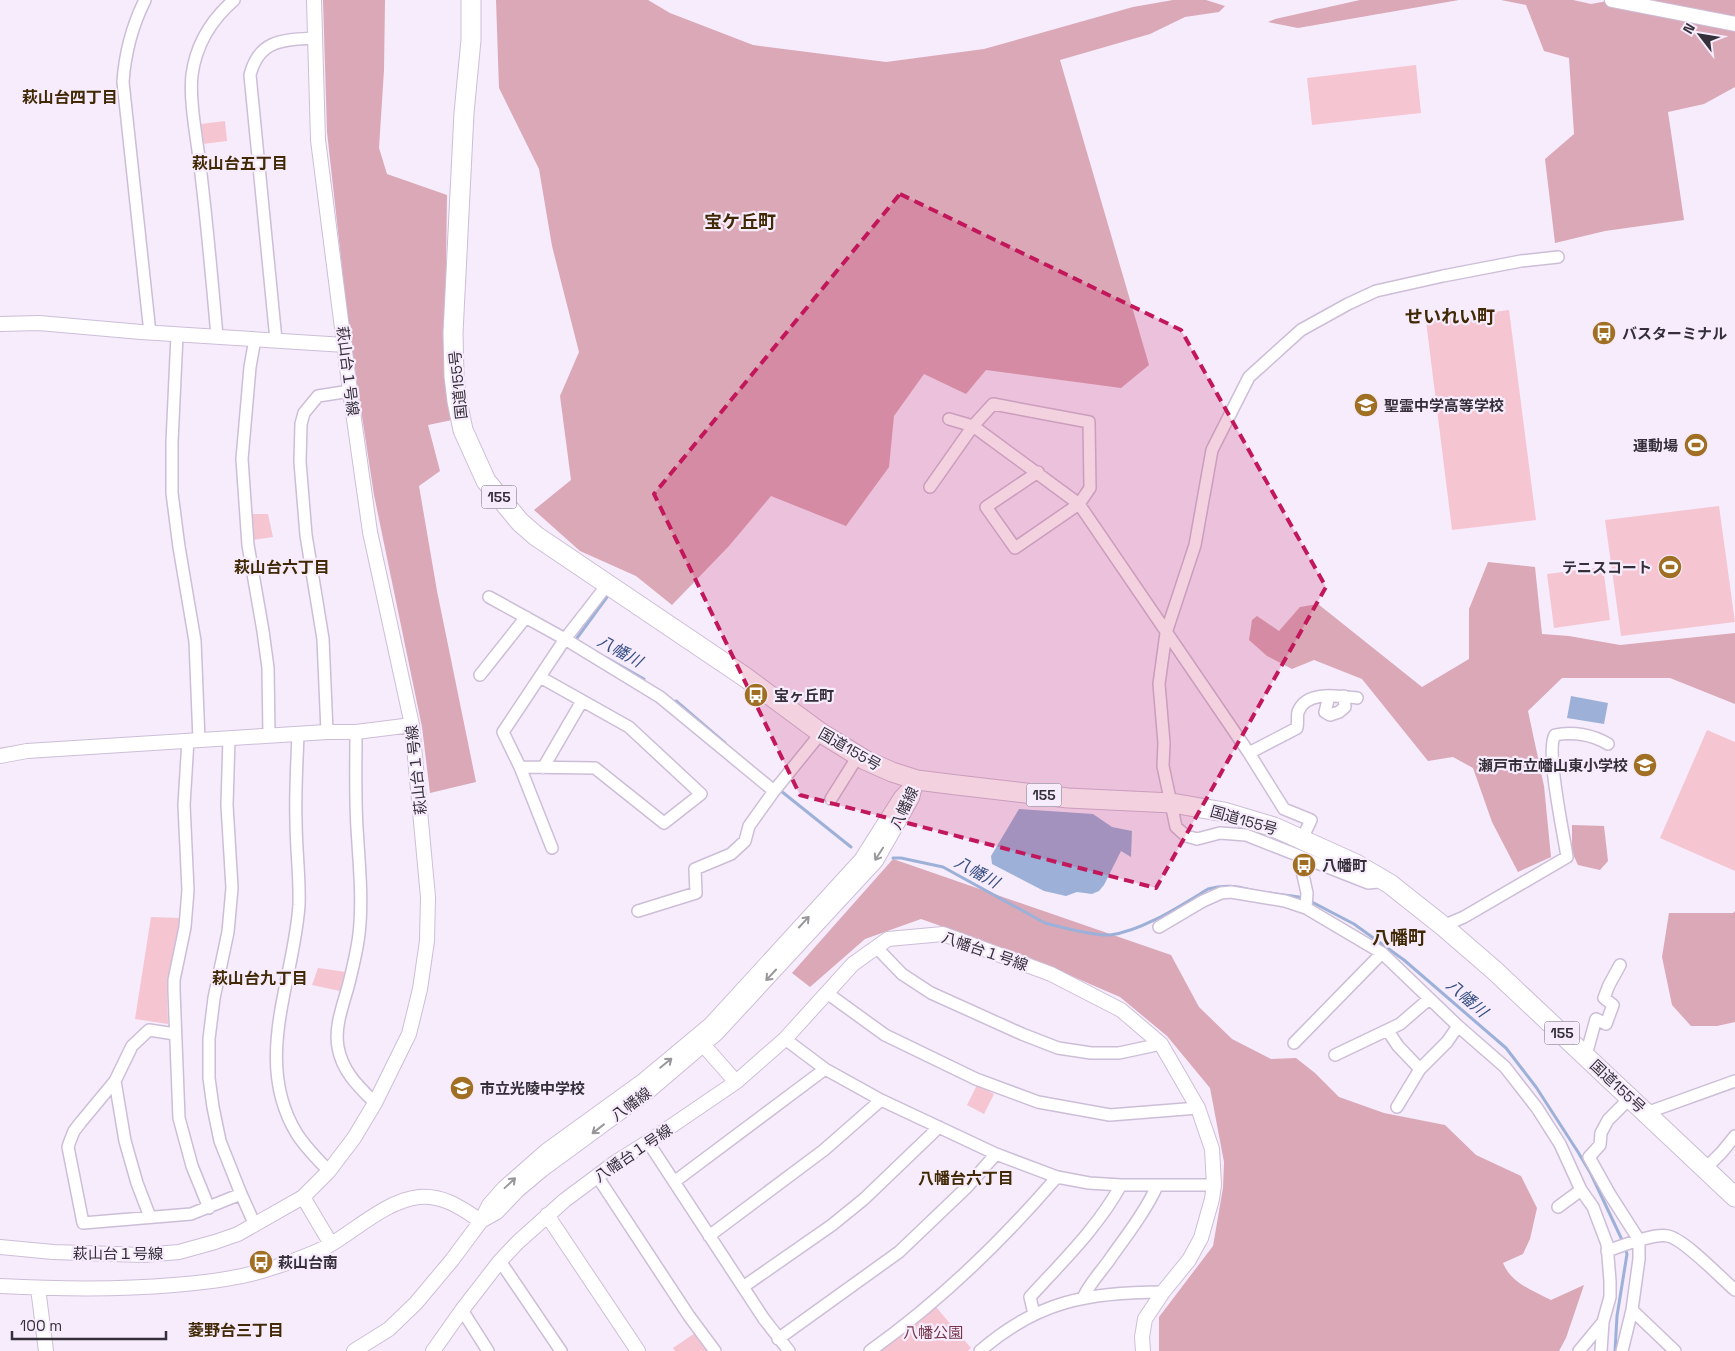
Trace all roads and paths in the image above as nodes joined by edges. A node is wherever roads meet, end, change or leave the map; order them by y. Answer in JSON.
{"nodes":[{"id":1,"x":145,"y":0,"type":"edge"},
{"id":2,"x":234,"y":0,"type":"edge"},
{"id":3,"x":314,"y":0,"type":"edge"},
{"id":4,"x":470,"y":0,"type":"edge"},
{"id":5,"x":1612,"y":0,"type":"edge"},
{"id":6,"x":1735,"y":24,"type":"edge"},
{"id":7,"x":315,"y":38,"type":"junction"},
{"id":8,"x":1558,"y":257,"type":"dead end"},
{"id":9,"x":0,"y":324,"type":"edge"},
{"id":10,"x":150,"y":333,"type":"junction"},
{"id":11,"x":178,"y":335,"type":"junction"},
{"id":12,"x":217,"y":336,"type":"junction"},
{"id":13,"x":255,"y":339,"type":"junction"},
{"id":14,"x":276,"y":340,"type":"junction"},
{"id":15,"x":345,"y":345,"type":"junction"},
{"id":16,"x":350,"y":391,"type":"junction"},
{"id":17,"x":949,"y":419,"type":"dead end"},
{"id":18,"x":973,"y":426,"type":"junction"},
{"id":19,"x":1038,"y":472,"type":"junction"},
{"id":20,"x":930,"y":487,"type":"dead end"},
{"id":21,"x":1079,"y":504,"type":"junction"},
{"id":22,"x":607,"y":584,"type":"junction"},
{"id":23,"x":489,"y":597,"type":"dead end"},
{"id":24,"x":526,"y":617,"type":"junction"},
{"id":25,"x":1166,"y":633,"type":"junction"},
{"id":26,"x":565,"y":639,"type":"junction"},
{"id":27,"x":480,"y":675,"type":"dead end"},
{"id":28,"x":540,"y":677,"type":"junction"},
{"id":29,"x":1328,"y":696,"type":"junction"},
{"id":30,"x":1344,"y":696,"type":"junction"},
{"id":31,"x":1356,"y":698,"type":"dead end"},
{"id":32,"x":582,"y":701,"type":"junction"},
{"id":33,"x":412,"y":725,"type":"junction"},
{"id":34,"x":327,"y":732,"type":"junction"},
{"id":35,"x":356,"y":732,"type":"junction"},
{"id":36,"x":821,"y":733,"type":"junction"},
{"id":37,"x":298,"y":734,"type":"junction"},
{"id":38,"x":269,"y":736,"type":"junction"},
{"id":39,"x":229,"y":738,"type":"junction"},
{"id":40,"x":193,"y":740,"type":"junction"},
{"id":41,"x":1608,"y":744,"type":"dead end"},
{"id":42,"x":1248,"y":753,"type":"junction"},
{"id":43,"x":0,"y":756,"type":"edge"},
{"id":44,"x":858,"y":756,"type":"junction"},
{"id":45,"x":520,"y":767,"type":"junction"},
{"id":46,"x":543,"y":768,"type":"junction"},
{"id":47,"x":917,"y":780,"type":"junction"},
{"id":48,"x":774,"y":791,"type":"junction"},
{"id":49,"x":831,"y":799,"type":"dead end"},
{"id":50,"x":1172,"y":803,"type":"junction"},
{"id":51,"x":552,"y":848,"type":"dead end"},
{"id":52,"x":1300,"y":848,"type":"junction"},
{"id":53,"x":1307,"y":902,"type":"junction"},
{"id":54,"x":638,"y":910,"type":"dead end"},
{"id":55,"x":1443,"y":926,"type":"junction"},
{"id":56,"x":1159,"y":927,"type":"dead end"},
{"id":57,"x":876,"y":947,"type":"junction"},
{"id":58,"x":1382,"y":953,"type":"junction"},
{"id":59,"x":1620,"y":965,"type":"dead end"},
{"id":60,"x":827,"y":993,"type":"junction"},
{"id":61,"x":1429,"y":999,"type":"junction"},
{"id":62,"x":1458,"y":1026,"type":"junction"},
{"id":63,"x":1388,"y":1031,"type":"junction"},
{"id":64,"x":175,"y":1034,"type":"junction"},
{"id":65,"x":785,"y":1039,"type":"junction"},
{"id":66,"x":700,"y":1041,"type":"junction"},
{"id":67,"x":1294,"y":1043,"type":"dead end"},
{"id":68,"x":1161,"y":1044,"type":"junction"},
{"id":69,"x":1335,"y":1054,"type":"dead end"},
{"id":70,"x":1586,"y":1055,"type":"junction"},
{"id":71,"x":825,"y":1069,"type":"junction"},
{"id":72,"x":1420,"y":1069,"type":"junction"},
{"id":73,"x":1735,"y":1081,"type":"edge"},
{"id":74,"x":115,"y":1082,"type":"junction"},
{"id":75,"x":736,"y":1082,"type":"junction"},
{"id":76,"x":1631,"y":1098,"type":"junction"},
{"id":77,"x":882,"y":1100,"type":"junction"},
{"id":78,"x":375,"y":1103,"type":"junction"},
{"id":79,"x":1397,"y":1107,"type":"dead end"},
{"id":80,"x":1198,"y":1108,"type":"junction"},
{"id":81,"x":1646,"y":1112,"type":"junction"},
{"id":82,"x":939,"y":1127,"type":"junction"},
{"id":83,"x":1735,"y":1136,"type":"edge"},
{"id":84,"x":648,"y":1142,"type":"junction"},
{"id":85,"x":996,"y":1154,"type":"junction"},
{"id":86,"x":1592,"y":1163,"type":"junction"},
{"id":87,"x":1705,"y":1169,"type":"junction"},
{"id":88,"x":329,"y":1171,"type":"junction"},
{"id":89,"x":1576,"y":1172,"type":"junction"},
{"id":90,"x":597,"y":1176,"type":"junction"},
{"id":91,"x":1057,"y":1177,"type":"junction"},
{"id":92,"x":674,"y":1182,"type":"junction"},
{"id":93,"x":1121,"y":1185,"type":"junction"},
{"id":94,"x":1214,"y":1185,"type":"junction"},
{"id":95,"x":1157,"y":1186,"type":"junction"},
{"id":96,"x":1581,"y":1190,"type":"junction"},
{"id":97,"x":241,"y":1194,"type":"junction"},
{"id":98,"x":303,"y":1197,"type":"junction"},
{"id":99,"x":1735,"y":1197,"type":"edge"},
{"id":100,"x":1558,"y":1207,"type":"dead end"},
{"id":101,"x":209,"y":1208,"type":"junction"},
{"id":102,"x":547,"y":1215,"type":"junction"},
{"id":103,"x":150,"y":1217,"type":"junction"},
{"id":104,"x":481,"y":1221,"type":"junction"},
{"id":105,"x":255,"y":1225,"type":"junction"},
{"id":106,"x":709,"y":1236,"type":"junction"},
{"id":107,"x":1635,"y":1242,"type":"junction"},
{"id":108,"x":331,"y":1244,"type":"junction"},
{"id":109,"x":0,"y":1247,"type":"edge"},
{"id":110,"x":1612,"y":1249,"type":"junction"},
{"id":111,"x":500,"y":1261,"type":"junction"},
{"id":112,"x":0,"y":1286,"type":"edge"},
{"id":113,"x":743,"y":1287,"type":"junction"},
{"id":114,"x":38,"y":1288,"type":"junction"},
{"id":115,"x":1735,"y":1290,"type":"edge"},
{"id":116,"x":1163,"y":1292,"type":"junction"},
{"id":117,"x":1083,"y":1298,"type":"junction"},
{"id":118,"x":462,"y":1310,"type":"junction"},
{"id":119,"x":1632,"y":1310,"type":"junction"},
{"id":120,"x":1034,"y":1314,"type":"junction"},
{"id":121,"x":1603,"y":1322,"type":"junction"},
{"id":122,"x":778,"y":1339,"type":"junction"},
{"id":123,"x":363,"y":1349,"type":"edge"},
{"id":124,"x":46,"y":1351,"type":"edge"},
{"id":125,"x":433,"y":1351,"type":"edge"},
{"id":126,"x":488,"y":1351,"type":"edge"},
{"id":127,"x":561,"y":1351,"type":"edge"},
{"id":128,"x":638,"y":1351,"type":"edge"},
{"id":129,"x":715,"y":1351,"type":"edge"},
{"id":130,"x":789,"y":1351,"type":"edge"},
{"id":131,"x":870,"y":1351,"type":"edge"},
{"id":132,"x":980,"y":1351,"type":"edge"},
{"id":133,"x":1143,"y":1351,"type":"edge"},
{"id":134,"x":1579,"y":1351,"type":"edge"},
{"id":135,"x":1601,"y":1351,"type":"edge"},
{"id":136,"x":1622,"y":1351,"type":"edge"},
{"id":137,"x":1675,"y":1351,"type":"edge"}],
"edges":[{"from":1,"to":10,"type":"street"},
{"from":2,"to":12,"type":"street"},
{"from":3,"to":7,"type":"street","name":"萩山台１号線"},
{"from":4,"to":22,"type":"highway","name":"国道155号","number":"155"},
{"from":5,"to":6,"type":"street"},
{"from":7,"to":14,"type":"street"},
{"from":7,"to":15,"type":"street","name":"萩山台１号線"},
{"from":8,"to":25,"type":"street"},
{"from":9,"to":10,"type":"street"},
{"from":10,"to":11,"type":"street"},
{"from":11,"to":12,"type":"street"},
{"from":11,"to":40,"type":"street"},
{"from":12,"to":13,"type":"street"},
{"from":13,"to":14,"type":"street"},
{"from":13,"to":38,"type":"street"},
{"from":14,"to":15,"type":"street"},
{"from":15,"to":16,"type":"street","name":"萩山台１号線"},
{"from":16,"to":33,"type":"street","name":"萩山台１号線"},
{"from":16,"to":34,"type":"street"},
{"from":17,"to":18,"type":"street"},
{"from":18,"to":19,"type":"street"},
{"from":18,"to":20,"type":"street"},
{"from":18,"to":21,"type":"street"},
{"from":19,"to":21,"type":"street"},
{"from":19,"to":21,"type":"street"},
{"from":21,"to":25,"type":"street"},
{"from":22,"to":26,"type":"street"},
{"from":22,"to":36,"type":"highway","name":"国道155号","number":"155"},
{"from":23,"to":24,"type":"street"},
{"from":24,"to":26,"type":"street"},
{"from":24,"to":27,"type":"street"},
{"from":25,"to":42,"type":"street"},
{"from":25,"to":50,"type":"street"},
{"from":26,"to":28,"type":"street"},
{"from":26,"to":48,"type":"street"},
{"from":28,"to":32,"type":"street"},
{"from":28,"to":45,"type":"street"},
{"from":29,"to":30,"type":"street"},
{"from":29,"to":30,"type":"street"},
{"from":29,"to":42,"type":"street"},
{"from":30,"to":31,"type":"street"},
{"from":32,"to":46,"type":"street"},
{"from":32,"to":46,"type":"street"},
{"from":33,"to":35,"type":"street"},
{"from":33,"to":78,"type":"street","name":"萩山台１号線"},
{"from":34,"to":35,"type":"street"},
{"from":34,"to":37,"type":"street"},
{"from":35,"to":78,"type":"street"},
{"from":36,"to":44,"type":"highway","name":"国道155号","number":"155"},
{"from":36,"to":48,"type":"street"},
{"from":37,"to":38,"type":"street"},
{"from":37,"to":88,"type":"street"},
{"from":38,"to":39,"type":"street"},
{"from":39,"to":40,"type":"street"},
{"from":39,"to":97,"type":"street"},
{"from":40,"to":43,"type":"street"},
{"from":40,"to":64,"type":"street"},
{"from":41,"to":55,"type":"street"},
{"from":42,"to":52,"type":"street"},
{"from":44,"to":47,"type":"highway","name":"国道155号","number":"155"},
{"from":44,"to":49,"type":"street"},
{"from":45,"to":46,"type":"street"},
{"from":45,"to":51,"type":"street"},
{"from":47,"to":50,"type":"highway","name":"国道155号","number":"155"},
{"from":47,"to":66,"type":"street","name":"八幡線"},
{"from":48,"to":54,"type":"street"},
{"from":50,"to":52,"type":"highway","name":"国道155号","number":"155"},
{"from":50,"to":52,"type":"street"},
{"from":52,"to":53,"type":"street"},
{"from":52,"to":55,"type":"highway","name":"国道155号","number":"155"},
{"from":53,"to":56,"type":"street"},
{"from":53,"to":58,"type":"street"},
{"from":55,"to":70,"type":"highway","name":"国道155号","number":"155"},
{"from":57,"to":60,"type":"street","name":"八幡台１号線"},
{"from":57,"to":68,"type":"street"},
{"from":57,"to":68,"type":"street","name":"八幡台１号線"},
{"from":58,"to":61,"type":"street"},
{"from":58,"to":67,"type":"street"},
{"from":59,"to":70,"type":"street"},
{"from":60,"to":65,"type":"street","name":"八幡台１号線"},
{"from":60,"to":80,"type":"street"},
{"from":61,"to":62,"type":"street"},
{"from":61,"to":63,"type":"street"},
{"from":62,"to":72,"type":"street"},
{"from":62,"to":89,"type":"street"},
{"from":63,"to":69,"type":"street"},
{"from":63,"to":72,"type":"street"},
{"from":64,"to":74,"type":"street"},
{"from":64,"to":101,"type":"street"},
{"from":65,"to":71,"type":"street"},
{"from":65,"to":75,"type":"street","name":"八幡台１号線"},
{"from":66,"to":75,"type":"street"},
{"from":66,"to":104,"type":"street","name":"八幡線"},
{"from":68,"to":80,"type":"street","name":"八幡台１号線"},
{"from":70,"to":76,"type":"highway","name":"国道155号","number":"155"},
{"from":71,"to":77,"type":"street"},
{"from":71,"to":92,"type":"street"},
{"from":72,"to":79,"type":"street"},
{"from":73,"to":81,"type":"street"},
{"from":74,"to":103,"type":"street"},
{"from":74,"to":103,"type":"street"},
{"from":75,"to":84,"type":"street","name":"八幡台１号線"},
{"from":76,"to":81,"type":"highway","name":"国道155号","number":"155"},
{"from":76,"to":86,"type":"street"},
{"from":77,"to":82,"type":"street"},
{"from":77,"to":106,"type":"street"},
{"from":78,"to":88,"type":"street","name":"萩山台１号線"},
{"from":80,"to":94,"type":"street","name":"八幡台１号線"},
{"from":81,"to":87,"type":"highway","name":"国道155号","number":"155"},
{"from":82,"to":85,"type":"street"},
{"from":82,"to":113,"type":"street"},
{"from":83,"to":87,"type":"street"},
{"from":84,"to":90,"type":"street","name":"八幡台１号線"},
{"from":84,"to":92,"type":"street"},
{"from":85,"to":91,"type":"street"},
{"from":85,"to":122,"type":"street"},
{"from":86,"to":89,"type":"street"},
{"from":86,"to":107,"type":"street"},
{"from":87,"to":99,"type":"highway","name":"国道155号","number":"155"},
{"from":88,"to":98,"type":"street","name":"萩山台１号線"},
{"from":89,"to":96,"type":"street"},
{"from":90,"to":102,"type":"street","name":"八幡台１号線"},
{"from":90,"to":129,"type":"street"},
{"from":91,"to":93,"type":"street"},
{"from":91,"to":131,"type":"street"},
{"from":92,"to":106,"type":"street"},
{"from":93,"to":95,"type":"street"},
{"from":93,"to":120,"type":"street"},
{"from":94,"to":95,"type":"street"},
{"from":94,"to":116,"type":"street","name":"八幡台１号線"},
{"from":95,"to":117,"type":"street"},
{"from":96,"to":100,"type":"street"},
{"from":96,"to":110,"type":"street"},
{"from":97,"to":101,"type":"street"},
{"from":97,"to":105,"type":"street"},
{"from":98,"to":105,"type":"street","name":"萩山台１号線"},
{"from":98,"to":108,"type":"street"},
{"from":101,"to":103,"type":"street"},
{"from":102,"to":111,"type":"street","name":"八幡台１号線"},
{"from":102,"to":128,"type":"street"},
{"from":104,"to":108,"type":"street"},
{"from":104,"to":123,"type":"street","name":"八幡線"},
{"from":105,"to":109,"type":"street","name":"萩山台１号線"},
{"from":106,"to":113,"type":"street"},
{"from":107,"to":110,"type":"street"},
{"from":107,"to":115,"type":"street"},
{"from":107,"to":119,"type":"street"},
{"from":108,"to":114,"type":"street"},
{"from":110,"to":121,"type":"street"},
{"from":111,"to":118,"type":"street","name":"八幡台１号線"},
{"from":111,"to":127,"type":"street"},
{"from":112,"to":114,"type":"street"},
{"from":113,"to":122,"type":"street"},
{"from":114,"to":124,"type":"street"},
{"from":116,"to":117,"type":"street"},
{"from":116,"to":133,"type":"street","name":"八幡台１号線"},
{"from":117,"to":120,"type":"street"},
{"from":118,"to":125,"type":"street","name":"八幡台１号線"},
{"from":118,"to":126,"type":"street"},
{"from":119,"to":136,"type":"street"},
{"from":119,"to":137,"type":"street"},
{"from":120,"to":132,"type":"street"},
{"from":121,"to":134,"type":"street"},
{"from":121,"to":135,"type":"street"},
{"from":122,"to":130,"type":"street"}]}
